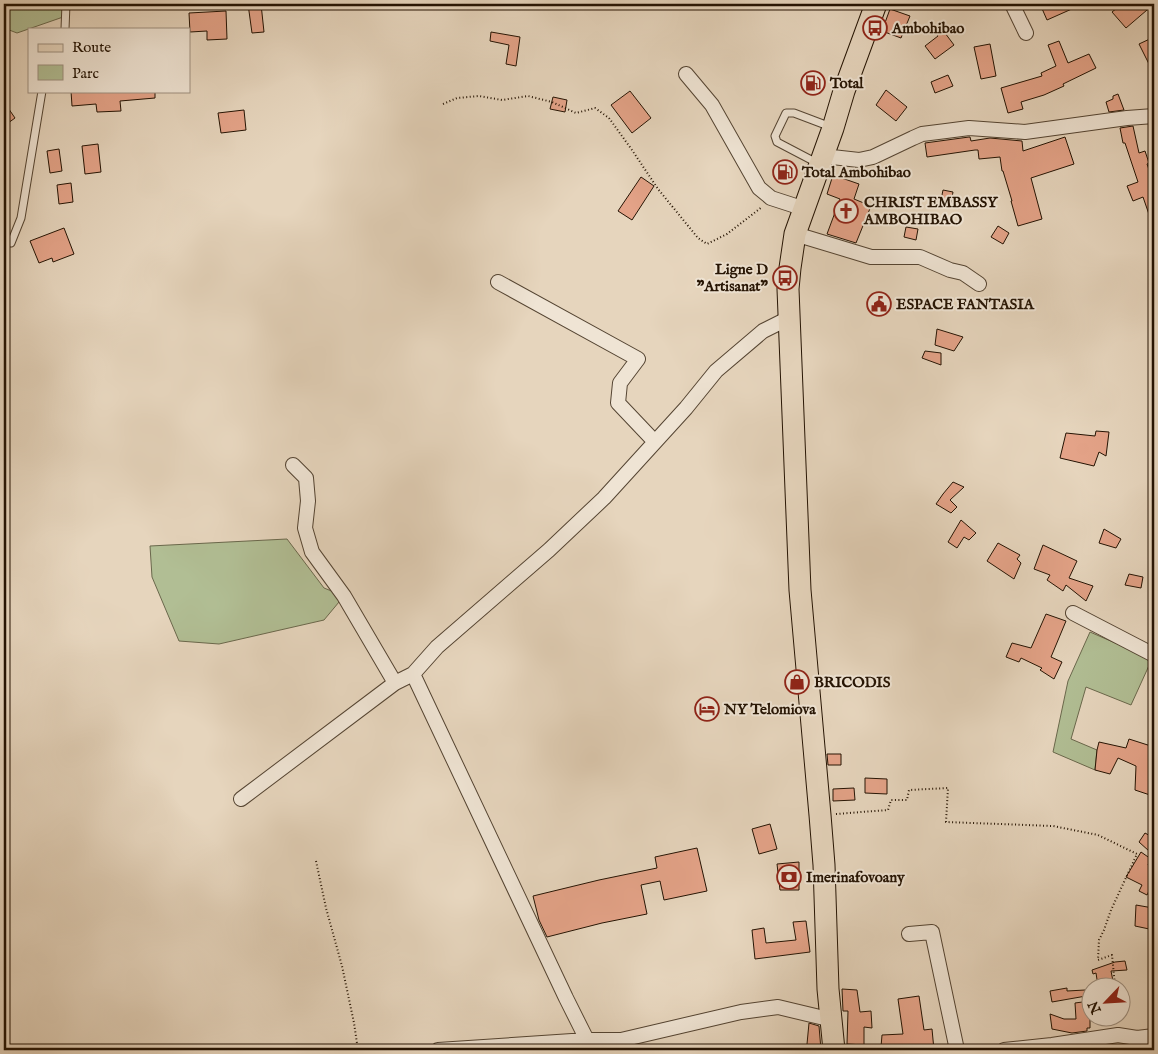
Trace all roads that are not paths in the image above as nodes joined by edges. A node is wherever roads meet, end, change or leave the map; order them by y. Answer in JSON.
{"nodes":[{"id":1,"x":66,"y":4,"type":"edge"},
{"id":2,"x":876,"y":4,"type":"edge"},
{"id":3,"x":1012,"y":4,"type":"edge"},
{"id":4,"x":65,"y":28,"type":"edge"},
{"id":5,"x":1026,"y":33,"type":"dead end"},
{"id":6,"x":686,"y":74,"type":"dead end"},
{"id":7,"x":42,"y":92,"type":"edge"},
{"id":8,"x":1154,"y":116,"type":"edge"},
{"id":9,"x":833,"y":128,"type":"junction"},
{"id":10,"x":821,"y":160,"type":"junction"},
{"id":11,"x":805,"y":209,"type":"junction"},
{"id":12,"x":795,"y":234,"type":"junction"},
{"id":13,"x":11,"y":243,"type":"dead end"},
{"id":14,"x":498,"y":282,"type":"dead end"},
{"id":15,"x":979,"y":284,"type":"dead end"},
{"id":16,"x":789,"y":318,"type":"junction"},
{"id":17,"x":655,"y":442,"type":"junction"},
{"id":18,"x":293,"y":465,"type":"dead end"},
{"id":19,"x":1073,"y":612,"type":"dead end"},
{"id":20,"x":1154,"y":655,"type":"edge"},
{"id":21,"x":413,"y":674,"type":"junction"},
{"id":22,"x":395,"y":683,"type":"junction"},
{"id":23,"x":241,"y":799,"type":"dead end"},
{"id":24,"x":909,"y":934,"type":"dead end"},
{"id":25,"x":831,"y":1018,"type":"junction"},
{"id":26,"x":1154,"y":1036,"type":"edge"},
{"id":27,"x":1136,"y":1044,"type":"edge"},
{"id":28,"x":587,"y":1045,"type":"edge"},
{"id":29,"x":438,"y":1050,"type":"edge"},
{"id":30,"x":834,"y":1050,"type":"edge"},
{"id":31,"x":956,"y":1050,"type":"edge"},
{"id":32,"x":1004,"y":1050,"type":"edge"}],
"edges":[{"from":1,"to":4,"type":"lane"},
{"from":2,"to":9,"type":"main road"},
{"from":3,"to":5,"type":"street"},
{"from":6,"to":11,"type":"street"},
{"from":7,"to":13,"type":"lane"},
{"from":8,"to":10,"type":"street"},
{"from":9,"to":10,"type":"main road"},
{"from":9,"to":10,"type":"lane"},
{"from":10,"to":11,"type":"main road"},
{"from":11,"to":12,"type":"main road"},
{"from":12,"to":15,"type":"street"},
{"from":12,"to":16,"type":"main road"},
{"from":14,"to":17,"type":"street"},
{"from":16,"to":17,"type":"street"},
{"from":16,"to":25,"type":"main road"},
{"from":17,"to":21,"type":"street"},
{"from":18,"to":22,"type":"street"},
{"from":19,"to":20,"type":"street"},
{"from":21,"to":22,"type":"street"},
{"from":21,"to":28,"type":"street"},
{"from":22,"to":23,"type":"street"},
{"from":24,"to":31,"type":"street"},
{"from":25,"to":28,"type":"street"},
{"from":25,"to":30,"type":"main road"},
{"from":26,"to":27,"type":"street"},
{"from":27,"to":32,"type":"street"},
{"from":28,"to":29,"type":"street"}]}
